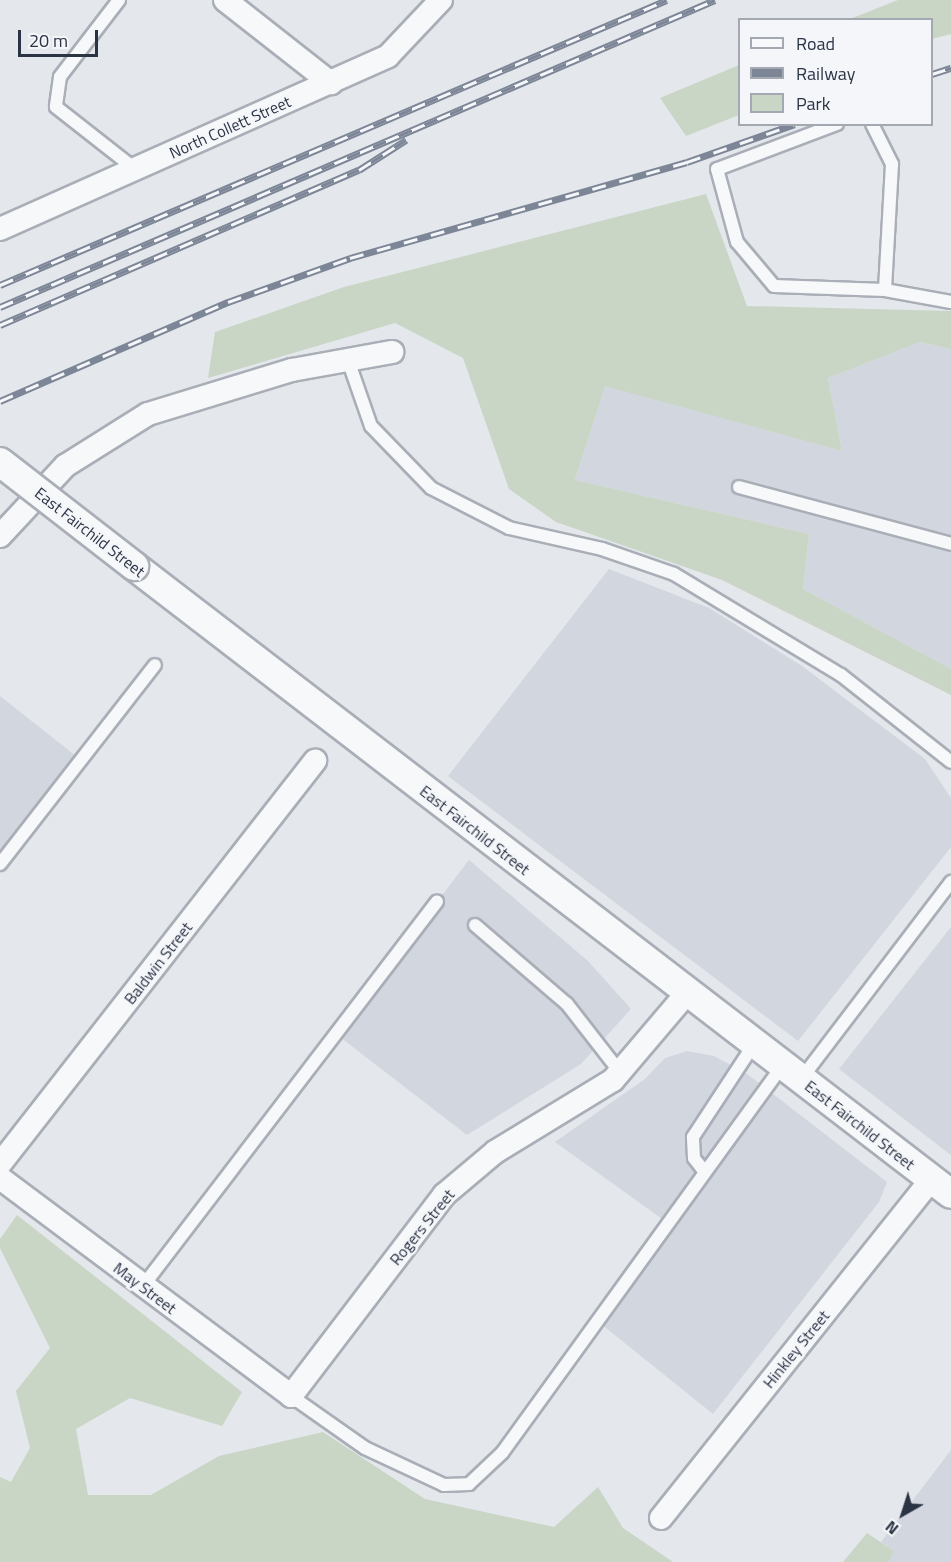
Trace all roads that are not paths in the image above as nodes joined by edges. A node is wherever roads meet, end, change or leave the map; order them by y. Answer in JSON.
{"nodes":[{"id":1,"x":119,"y":0,"type":"edge"},
{"id":2,"x":225,"y":0,"type":"edge"},
{"id":3,"x":441,"y":0,"type":"edge"},
{"id":4,"x":331,"y":83,"type":"junction"},
{"id":5,"x":832,"y":126,"type":"edge"},
{"id":6,"x":873,"y":126,"type":"edge"},
{"id":7,"x":135,"y":169,"type":"junction"},
{"id":8,"x":0,"y":229,"type":"edge"},
{"id":9,"x":885,"y":290,"type":"junction"},
{"id":10,"x":951,"y":302,"type":"edge"},
{"id":11,"x":392,"y":352,"type":"dead end"},
{"id":12,"x":348,"y":360,"type":"junction"},
{"id":13,"x":0,"y":462,"type":"edge"},
{"id":14,"x":740,"y":487,"type":"dead end"},
{"id":15,"x":0,"y":536,"type":"edge"},
{"id":16,"x":951,"y":544,"type":"edge"},
{"id":17,"x":155,"y":665,"type":"dead end"},
{"id":18,"x":315,"y":761,"type":"dead end"},
{"id":19,"x":951,"y":762,"type":"edge"},
{"id":20,"x":0,"y":864,"type":"edge"},
{"id":21,"x":951,"y":882,"type":"edge"},
{"id":22,"x":437,"y":901,"type":"dead end"},
{"id":23,"x":475,"y":925,"type":"dead end"},
{"id":24,"x":687,"y":993,"type":"junction"},
{"id":25,"x":754,"y":1044,"type":"junction"},
{"id":26,"x":620,"y":1072,"type":"junction"},
{"id":27,"x":791,"y":1072,"type":"junction"},
{"id":28,"x":0,"y":1164,"type":"edge"},
{"id":29,"x":704,"y":1171,"type":"junction"},
{"id":30,"x":0,"y":1178,"type":"edge"},
{"id":31,"x":941,"y":1187,"type":"edge"},
{"id":32,"x":143,"y":1286,"type":"junction"},
{"id":33,"x":291,"y":1396,"type":"junction"},
{"id":34,"x":661,"y":1518,"type":"dead end"}],
"edges":[{"from":1,"to":7,"type":"lane"},
{"from":2,"to":4,"type":"street"},
{"from":3,"to":4,"type":"street","name":"North Collett Street"},
{"from":4,"to":7,"type":"street","name":"North Collett Street"},
{"from":5,"to":9,"type":"lane"},
{"from":6,"to":9,"type":"lane"},
{"from":7,"to":8,"type":"street","name":"North Collett Street"},
{"from":9,"to":10,"type":"lane"},
{"from":11,"to":12,"type":"street"},
{"from":12,"to":15,"type":"street"},
{"from":12,"to":19,"type":"lane"},
{"from":13,"to":24,"type":"street","name":"East Fairchild Street","bridge":true},
{"from":14,"to":16,"type":"lane"},
{"from":17,"to":20,"type":"lane"},
{"from":18,"to":28,"type":"street","name":"Baldwin Street"},
{"from":21,"to":27,"type":"lane"},
{"from":22,"to":32,"type":"lane"},
{"from":23,"to":26,"type":"lane"},
{"from":24,"to":25,"type":"street","name":"East Fairchild Street"},
{"from":24,"to":26,"type":"street","name":"Rogers Street"},
{"from":25,"to":27,"type":"street","name":"East Fairchild Street"},
{"from":25,"to":29,"type":"lane"},
{"from":26,"to":33,"type":"street","name":"Rogers Street"},
{"from":27,"to":29,"type":"lane"},
{"from":27,"to":31,"type":"street","name":"East Fairchild Street"},
{"from":29,"to":33,"type":"lane"},
{"from":30,"to":32,"type":"street","name":"May Street"},
{"from":31,"to":34,"type":"street","name":"Hinkley Street"},
{"from":32,"to":33,"type":"street","name":"May Street"}]}
